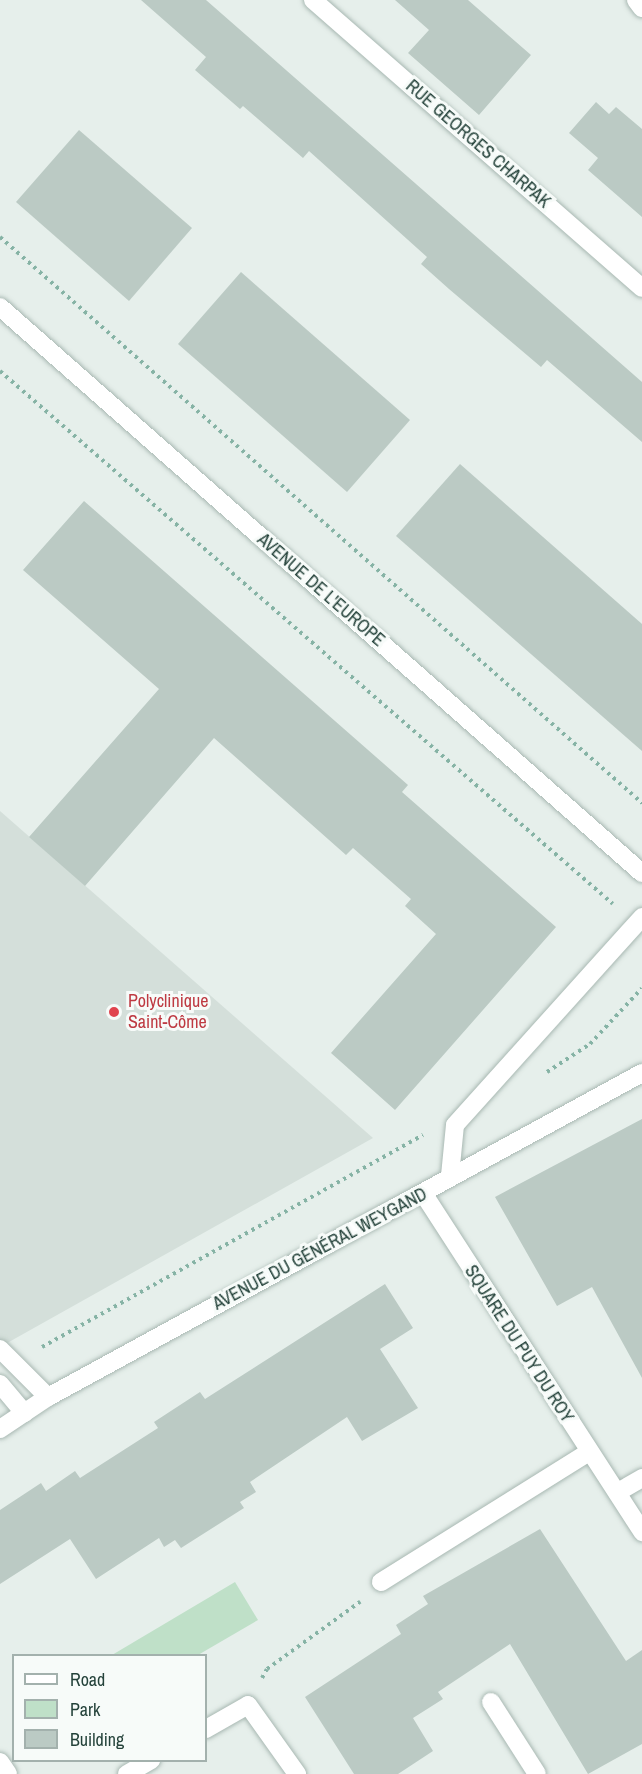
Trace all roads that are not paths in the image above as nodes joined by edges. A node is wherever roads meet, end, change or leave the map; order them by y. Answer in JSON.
{"nodes":[{"id":1,"x":313,"y":0,"type":"edge"},
{"id":2,"x":636,"y":0,"type":"edge"},
{"id":3,"x":642,"y":8,"type":"edge"},
{"id":4,"x":642,"y":288,"type":"edge"},
{"id":5,"x":0,"y":307,"type":"edge"},
{"id":6,"x":642,"y":873,"type":"edge"},
{"id":7,"x":640,"y":919,"type":"edge"},
{"id":8,"x":642,"y":1073,"type":"edge"},
{"id":9,"x":450,"y":1176,"type":"junction"},
{"id":10,"x":423,"y":1193,"type":"junction"},
{"id":11,"x":0,"y":1349,"type":"edge"},
{"id":12,"x":0,"y":1384,"type":"edge"},
{"id":13,"x":48,"y":1397,"type":"junction"},
{"id":14,"x":24,"y":1413,"type":"junction"},
{"id":15,"x":0,"y":1429,"type":"edge"},
{"id":16,"x":589,"y":1452,"type":"junction"},
{"id":17,"x":642,"y":1479,"type":"edge"},
{"id":18,"x":618,"y":1492,"type":"junction"},
{"id":19,"x":642,"y":1532,"type":"edge"},
{"id":20,"x":381,"y":1582,"type":"road end"},
{"id":21,"x":491,"y":1702,"type":"dead end"},
{"id":22,"x":207,"y":1729,"type":"edge"},
{"id":23,"x":0,"y":1762,"type":"edge"},
{"id":24,"x":149,"y":1762,"type":"edge"},
{"id":25,"x":8,"y":1774,"type":"edge"},
{"id":26,"x":127,"y":1774,"type":"edge"},
{"id":27,"x":297,"y":1774,"type":"edge"},
{"id":28,"x":537,"y":1774,"type":"edge"}],
"edges":[{"from":1,"to":4,"type":"street","name":"RUE GEORGES CHARPAK"},
{"from":2,"to":3,"type":"street"},
{"from":5,"to":6,"type":"street","name":"AVENUE DE L'EUROPE"},
{"from":7,"to":9,"type":"street"},
{"from":8,"to":9,"type":"street","name":"AVENUE DU GÉNÉRAL WEYGAND"},
{"from":9,"to":10,"type":"street","name":"AVENUE DU GÉNÉRAL WEYGAND"},
{"from":10,"to":13,"type":"street","name":"AVENUE DU GÉNÉRAL WEYGAND"},
{"from":10,"to":16,"type":"street","name":"SQUARE DU PUY DU ROY"},
{"from":11,"to":13,"type":"street"},
{"from":12,"to":14,"type":"street"},
{"from":13,"to":14,"type":"street","name":"AVENUE DU GÉNÉRAL WEYGAND"},
{"from":14,"to":15,"type":"street","name":"AVENUE DU GÉNÉRAL WEYGAND"},
{"from":16,"to":18,"type":"street","name":"SQUARE DU PUY DU ROY"},
{"from":16,"to":20,"type":"street"},
{"from":17,"to":18,"type":"street"},
{"from":18,"to":19,"type":"street","name":"SQUARE DU PUY DU ROY"},
{"from":21,"to":28,"type":"street"},
{"from":22,"to":27,"type":"street"},
{"from":23,"to":25,"type":"street"},
{"from":24,"to":26,"type":"street"}]}
